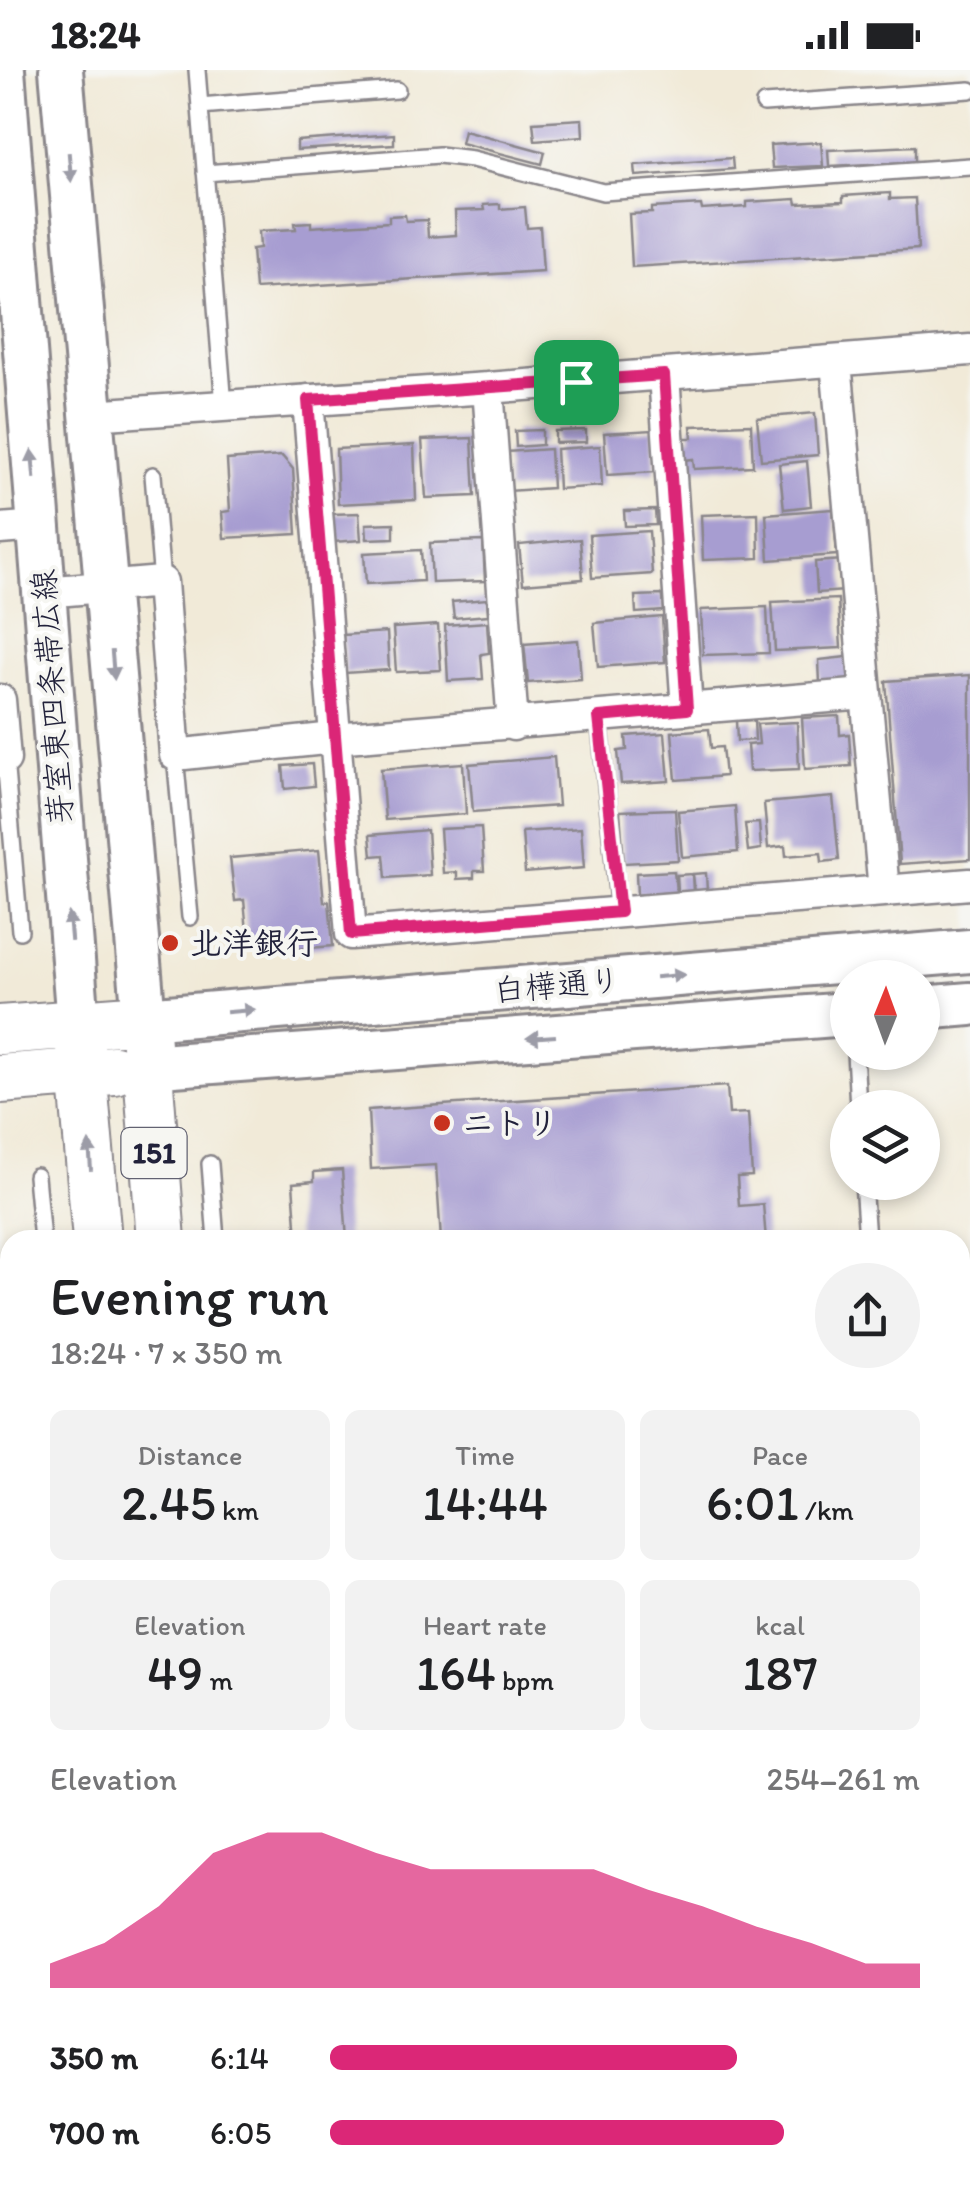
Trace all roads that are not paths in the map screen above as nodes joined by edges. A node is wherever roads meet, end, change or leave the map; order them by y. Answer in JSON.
{"nodes":[{"id":1,"x":3,"y":70,"type":"edge"},
{"id":2,"x":61,"y":70,"type":"edge"},
{"id":3,"x":198,"y":70,"type":"edge"},
{"id":4,"x":397,"y":90,"type":"dead end"},
{"id":5,"x":970,"y":90,"type":"edge"},
{"id":6,"x":764,"y":104,"type":"dead end"},
{"id":7,"x":200,"y":106,"type":"junction"},
{"id":8,"x":970,"y":166,"type":"edge"},
{"id":9,"x":206,"y":173,"type":"junction"},
{"id":10,"x":970,"y":350,"type":"edge"},
{"id":11,"x":836,"y":362,"type":"junction"},
{"id":12,"x":664,"y":375,"type":"junction"},
{"id":13,"x":488,"y":388,"type":"junction"},
{"id":14,"x":308,"y":400,"type":"junction"},
{"id":15,"x":224,"y":406,"type":"junction"},
{"id":16,"x":91,"y":414,"type":"junction"},
{"id":17,"x":153,"y":475,"type":"dead end"},
{"id":18,"x":19,"y":528,"type":"edge"},
{"id":19,"x":162,"y":582,"type":"junction"},
{"id":20,"x":106,"y":586,"type":"junction"},
{"id":21,"x":44,"y":592,"type":"junction"},
{"id":22,"x":866,"y":694,"type":"junction"},
{"id":23,"x":0,"y":700,"type":"edge"},
{"id":24,"x":687,"y":709,"type":"junction"},
{"id":25,"x":599,"y":717,"type":"junction"},
{"id":26,"x":513,"y":725,"type":"junction"},
{"id":27,"x":334,"y":738,"type":"junction"},
{"id":28,"x":56,"y":756,"type":"junction"},
{"id":29,"x":176,"y":756,"type":"junction"},
{"id":30,"x":2,"y":759,"type":"edge"},
{"id":31,"x":970,"y":884,"type":"edge"},
{"id":32,"x":884,"y":891,"type":"junction"},
{"id":33,"x":620,"y":912,"type":"junction"},
{"id":34,"x":190,"y":917,"type":"dead end"},
{"id":35,"x":20,"y":931,"type":"dead end"},
{"id":36,"x":970,"y":951,"type":"edge"},
{"id":37,"x":970,"y":1004,"type":"edge"},
{"id":38,"x":940,"y":1006,"type":"edge"},
{"id":39,"x":830,"y":1015,"type":"edge"},
{"id":40,"x":144,"y":1019,"type":"junction"},
{"id":41,"x":78,"y":1024,"type":"junction"},
{"id":42,"x":0,"y":1030,"type":"edge"},
{"id":43,"x":147,"y":1067,"type":"junction"},
{"id":44,"x":83,"y":1072,"type":"junction"},
{"id":45,"x":0,"y":1079,"type":"edge"},
{"id":46,"x":210,"y":1164,"type":"dead end"},
{"id":47,"x":36,"y":1176,"type":"dead end"},
{"id":48,"x":864,"y":1200,"type":"edge"},
{"id":49,"x":41,"y":1230,"type":"edge"},
{"id":50,"x":96,"y":1230,"type":"edge"},
{"id":51,"x":160,"y":1230,"type":"edge"},
{"id":52,"x":215,"y":1230,"type":"edge"},
{"id":53,"x":866,"y":1230,"type":"edge"}],
"edges":[{"from":18,"to":1,"type":"main road","name":"芽室東四条帯広線","one_way":true},
{"from":2,"to":16,"type":"main road","name":"芽室東四条帯広線","one_way":true},
{"from":3,"to":7,"type":"lane"},
{"from":4,"to":7,"type":"lane"},
{"from":5,"to":6,"type":"lane"},
{"from":7,"to":9,"type":"lane"},
{"from":8,"to":9,"type":"lane"},
{"from":9,"to":15,"type":"lane"},
{"from":10,"to":11,"type":"street"},
{"from":11,"to":12,"type":"street"},
{"from":11,"to":22,"type":"street"},
{"from":12,"to":13,"type":"street"},
{"from":12,"to":24,"type":"street"},
{"from":13,"to":14,"type":"street"},
{"from":13,"to":26,"type":"street"},
{"from":14,"to":15,"type":"street"},
{"from":14,"to":27,"type":"street"},
{"from":15,"to":16,"type":"street"},
{"from":16,"to":20,"type":"main road","name":"芽室東四条帯広線"},
{"from":17,"to":19,"type":"lane"},
{"from":18,"to":21,"type":"main road","name":"芽室東四条帯広線"},
{"from":19,"to":20,"type":"street"},
{"from":19,"to":29,"type":"street"},
{"from":20,"to":21,"type":"street"},
{"from":20,"to":40,"type":"main road","name":"芽室東四条帯広線","one_way":true},
{"from":21,"to":28,"type":"main road","name":"芽室東四条帯広線"},
{"from":22,"to":24,"type":"street"},
{"from":22,"to":32,"type":"street"},
{"from":23,"to":30,"type":"street"},
{"from":24,"to":25,"type":"street"},
{"from":25,"to":26,"type":"street"},
{"from":25,"to":33,"type":"lane"},
{"from":26,"to":27,"type":"street"},
{"from":27,"to":29,"type":"street"},
{"from":27,"to":33,"type":"street"},
{"from":28,"to":30,"type":"street"},
{"from":41,"to":28,"type":"main road","name":"芽室東四条帯広線","one_way":true},
{"from":29,"to":34,"type":"lane"},
{"from":30,"to":35,"type":"lane"},
{"from":31,"to":32,"type":"street"},
{"from":32,"to":33,"type":"street"},
{"from":40,"to":36,"type":"main road","name":"白樺通り","one_way":true},
{"from":37,"to":38,"type":"main road"},
{"from":39,"to":43,"type":"main road","name":"白樺通り","one_way":true},
{"from":40,"to":41,"type":"main road"},
{"from":40,"to":43,"type":"main road","number":"151"},
{"from":41,"to":42,"type":"main road"},
{"from":41,"to":44,"type":"main road","number":"151"},
{"from":43,"to":44,"type":"main road"},
{"from":43,"to":51,"type":"main road","number":"151"},
{"from":44,"to":45,"type":"main road"},
{"from":50,"to":44,"type":"main road","number":"151","one_way":true},
{"from":46,"to":52,"type":"lane"},
{"from":47,"to":49,"type":"lane"},
{"from":48,"to":53,"type":"lane"}]}
